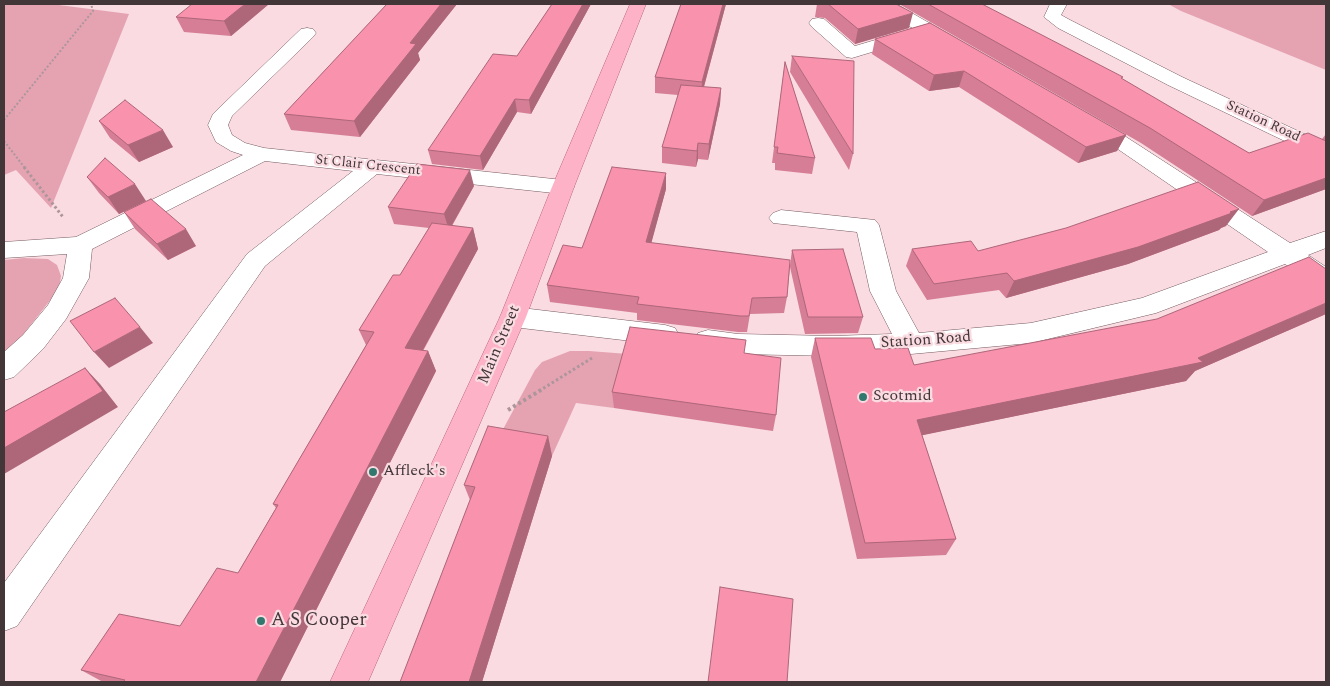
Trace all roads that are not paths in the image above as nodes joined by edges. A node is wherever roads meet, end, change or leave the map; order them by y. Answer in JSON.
{"nodes":[{"id":1,"x":638,"y":4,"type":"edge"},
{"id":2,"x":884,"y":4,"type":"edge"},
{"id":3,"x":1059,"y":4,"type":"edge"},
{"id":4,"x":818,"y":23,"type":"dead end"},
{"id":5,"x":927,"y":30,"type":"junction"},
{"id":6,"x":307,"y":33,"type":"dead end"},
{"id":7,"x":842,"y":42,"type":"junction"},
{"id":8,"x":821,"y":48,"type":"dead end"},
{"id":9,"x":970,"y":54,"type":"edge"},
{"id":10,"x":1073,"y":114,"type":"edge"},
{"id":11,"x":1326,"y":152,"type":"edge"},
{"id":12,"x":262,"y":154,"type":"junction"},
{"id":13,"x":373,"y":166,"type":"junction"},
{"id":14,"x":563,"y":186,"type":"junction"},
{"id":15,"x":781,"y":218,"type":"dead end"},
{"id":16,"x":1326,"y":239,"type":"edge"},
{"id":17,"x":80,"y":245,"type":"junction"},
{"id":18,"x":4,"y":250,"type":"edge"},
{"id":19,"x":1288,"y":255,"type":"junction"},
{"id":20,"x":1326,"y":279,"type":"edge"},
{"id":21,"x":513,"y":317,"type":"junction"},
{"id":22,"x":911,"y":344,"type":"junction"},
{"id":23,"x":4,"y":369,"type":"edge"},
{"id":24,"x":4,"y":613,"type":"edge"},
{"id":25,"x":349,"y":682,"type":"edge"}],
"edges":[{"from":1,"to":14,"type":"main road","name":"Main Street"},
{"from":2,"to":5,"type":"street"},
{"from":3,"to":11,"type":"street","name":"Station Road"},
{"from":4,"to":7,"type":"street"},
{"from":5,"to":7,"type":"street"},
{"from":5,"to":9,"type":"street"},
{"from":6,"to":12,"type":"street","name":"St Clair Crescent"},
{"from":7,"to":8,"type":"street"},
{"from":10,"to":19,"type":"street"},
{"from":12,"to":13,"type":"street","name":"St Clair Crescent"},
{"from":12,"to":17,"type":"street"},
{"from":13,"to":14,"type":"street","name":"St Clair Crescent"},
{"from":13,"to":24,"type":"street"},
{"from":14,"to":21,"type":"main road","name":"Main Street"},
{"from":15,"to":22,"type":"street"},
{"from":16,"to":19,"type":"street","name":"Station Road"},
{"from":17,"to":18,"type":"street"},
{"from":17,"to":23,"type":"street"},
{"from":19,"to":20,"type":"street"},
{"from":19,"to":22,"type":"street","name":"Station Road"},
{"from":21,"to":22,"type":"street","name":"Station Road"},
{"from":21,"to":25,"type":"main road","name":"Main Street"}]}
